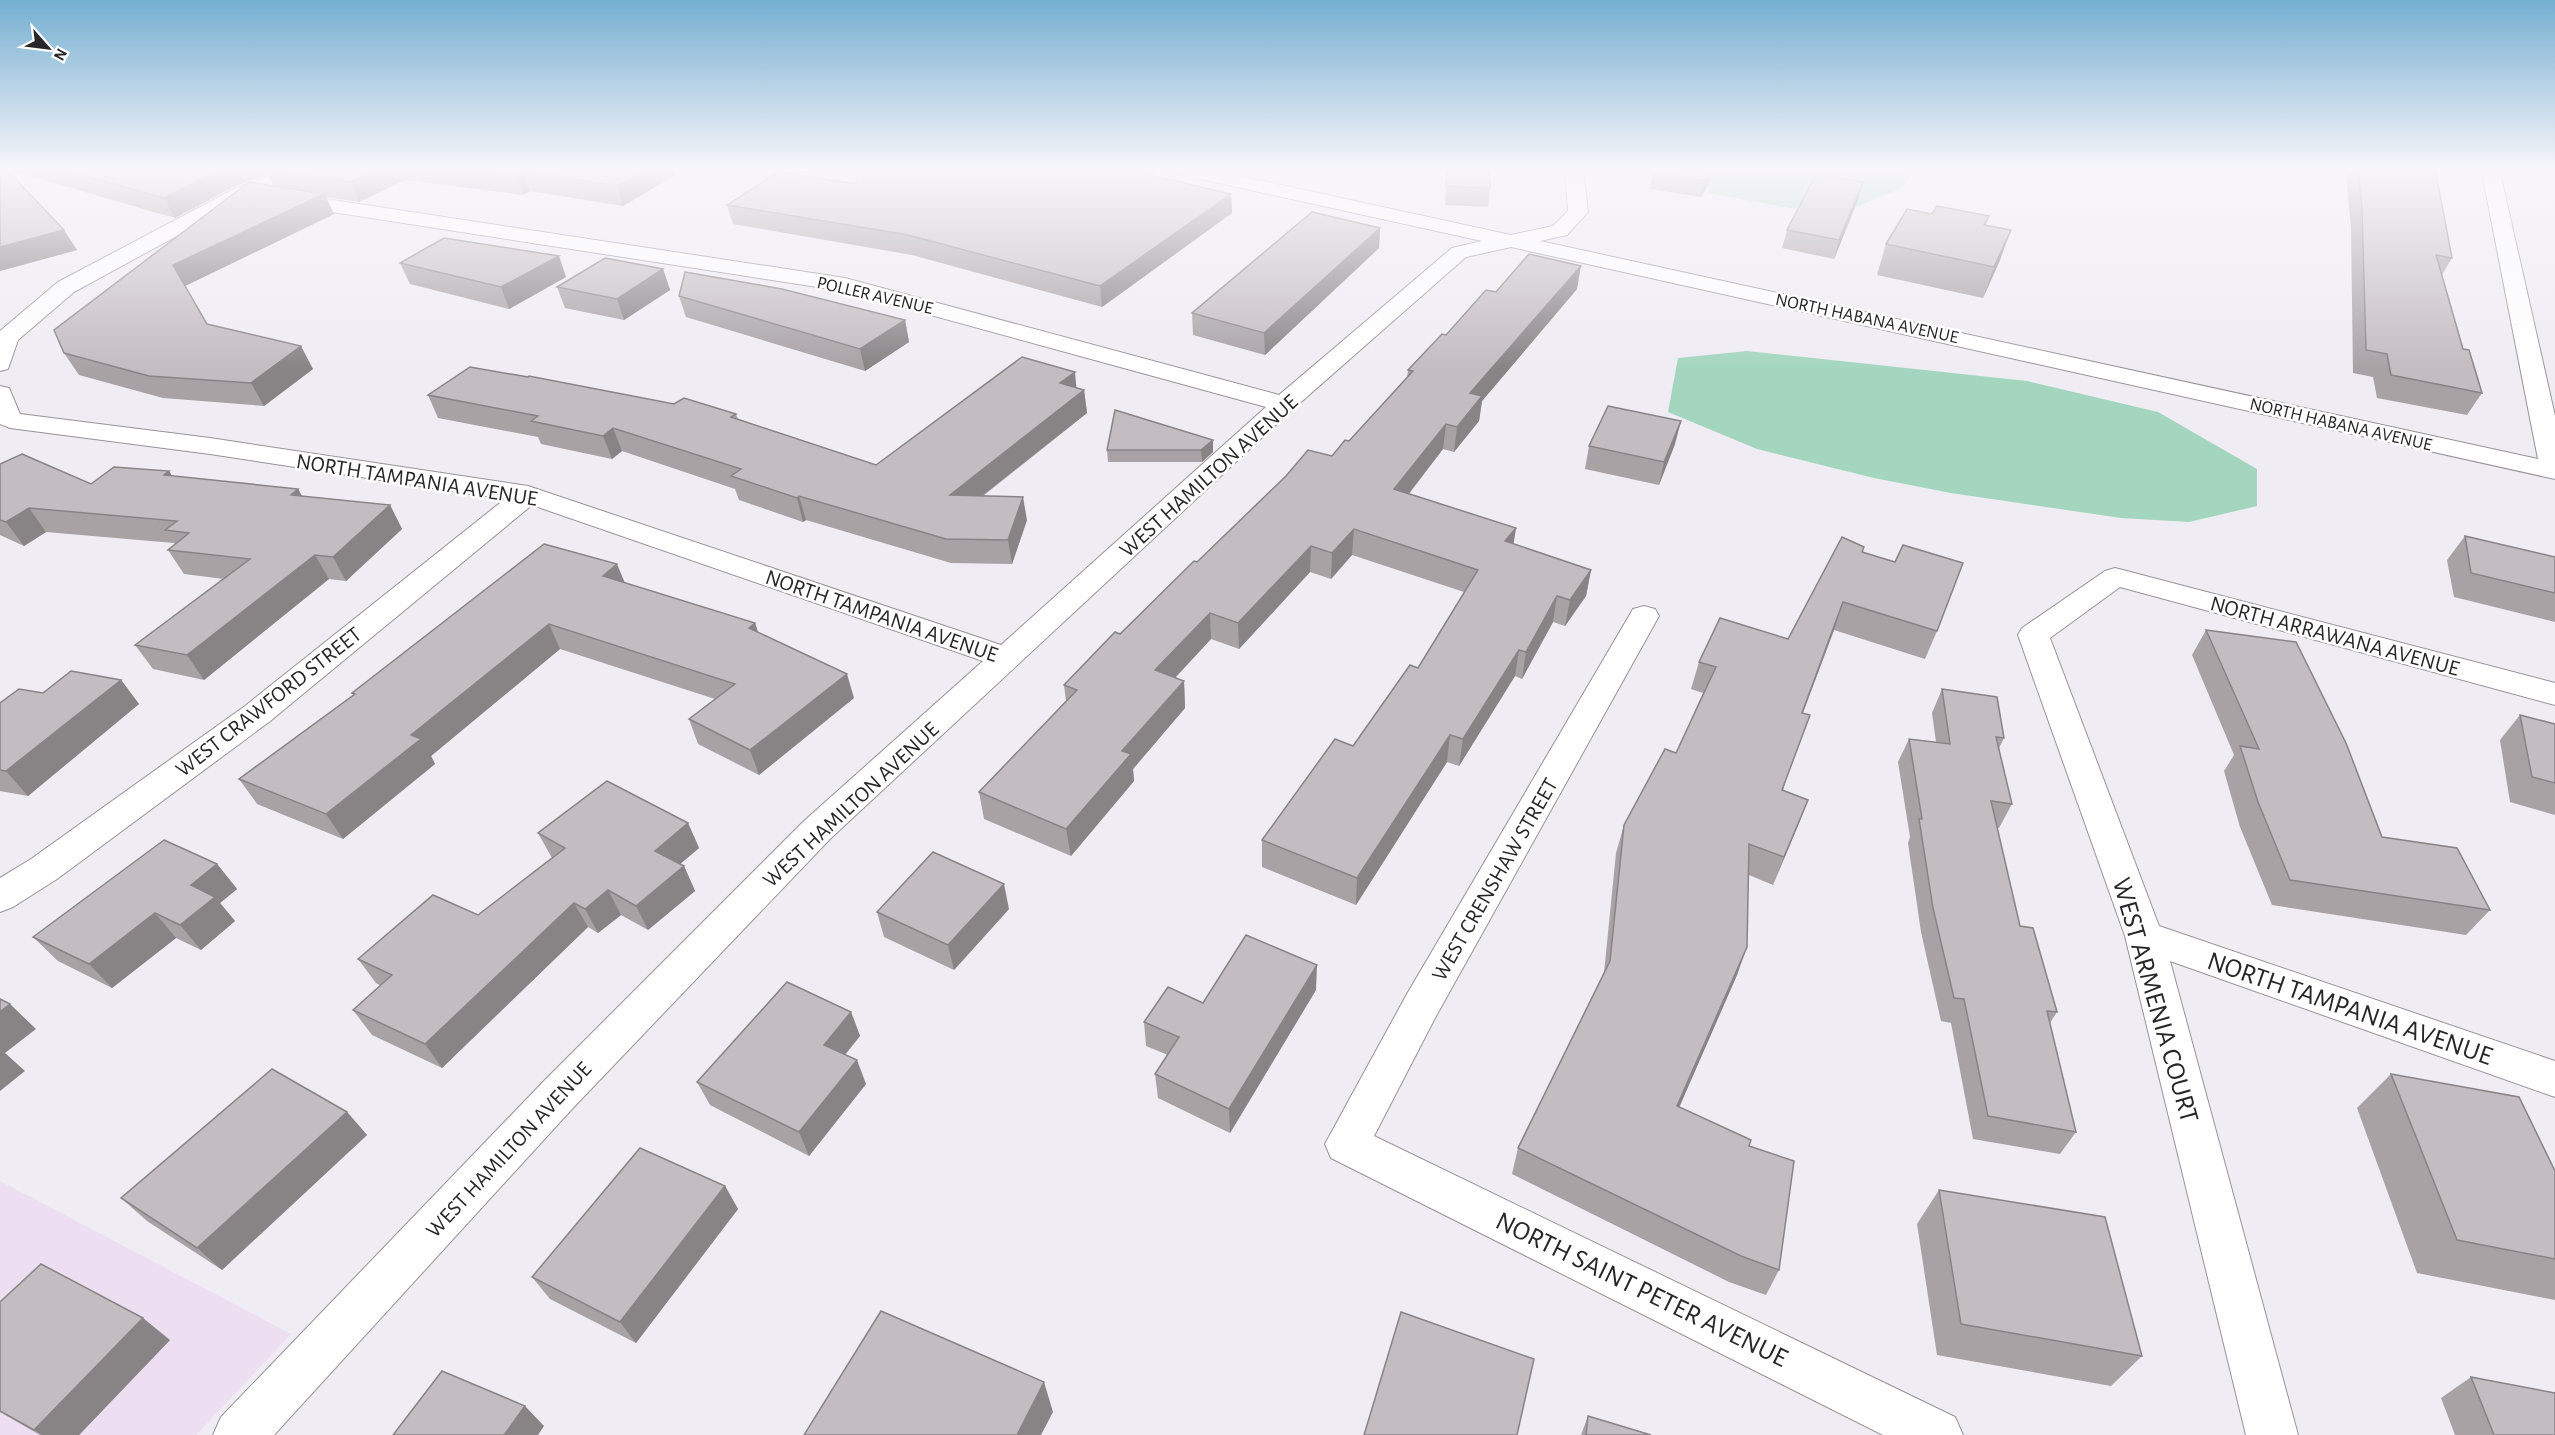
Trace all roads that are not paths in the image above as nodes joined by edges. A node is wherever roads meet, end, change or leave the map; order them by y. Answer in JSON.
{"nodes":[{"id":1,"x":163,"y":235,"type":"edge"},
{"id":2,"x":521,"y":235,"type":"edge"},
{"id":3,"x":1491,"y":235,"type":"edge"},
{"id":4,"x":1540,"y":235,"type":"edge"},
{"id":5,"x":2504,"y":235,"type":"edge"},
{"id":6,"x":1515,"y":240,"type":"junction"},
{"id":7,"x":0,"y":364,"type":"edge"},
{"id":8,"x":0,"y":393,"type":"edge"},
{"id":9,"x":1284,"y":404,"type":"junction"},
{"id":10,"x":2555,"y":471,"type":"edge"},
{"id":11,"x":528,"y":494,"type":"junction"},
{"id":12,"x":2115,"y":577,"type":"joint"},
{"id":13,"x":1644,"y":616,"type":"dead end"},
{"id":14,"x":1008,"y":658,"type":"junction"},
{"id":15,"x":2555,"y":694,"type":"edge"},
{"id":16,"x":0,"y":897,"type":"edge"},
{"id":17,"x":2144,"y":936,"type":"junction"},
{"id":18,"x":2555,"y":1079,"type":"edge"},
{"id":19,"x":1347,"y":1143,"type":"joint"},
{"id":20,"x":239,"y":1435,"type":"edge"},
{"id":21,"x":1937,"y":1435,"type":"edge"},
{"id":22,"x":2272,"y":1435,"type":"edge"}],
"edges":[{"from":1,"to":7,"type":"street"},
{"from":2,"to":9,"type":"street","name":"POLLER AVENUE"},
{"from":3,"to":6,"type":"street","name":"NORTH HABANA AVENUE"},
{"from":4,"to":6,"type":"street","name":"WEST HAMILTON AVENUE"},
{"from":5,"to":10,"type":"street"},
{"from":6,"to":9,"type":"street","name":"WEST HAMILTON AVENUE"},
{"from":6,"to":10,"type":"street","name":"NORTH HABANA AVENUE"},
{"from":8,"to":11,"type":"street","name":"NORTH TAMPANIA AVENUE"},
{"from":9,"to":14,"type":"street","name":"WEST HAMILTON AVENUE"},
{"from":11,"to":14,"type":"street","name":"NORTH TAMPANIA AVENUE"},
{"from":11,"to":16,"type":"street","name":"WEST CRAWFORD STREET"},
{"from":12,"to":15,"type":"street","name":"NORTH ARRAWANA AVENUE"},
{"from":12,"to":17,"type":"street","name":"WEST ARMENIA COURT"},
{"from":13,"to":19,"type":"street","name":"WEST CRENSHAW STREET"},
{"from":14,"to":20,"type":"street","name":"WEST HAMILTON AVENUE"},
{"from":17,"to":18,"type":"street","name":"NORTH TAMPANIA AVENUE"},
{"from":17,"to":22,"type":"street","name":"WEST ARMENIA COURT"},
{"from":19,"to":21,"type":"street","name":"NORTH SAINT PETER AVENUE"}]}
